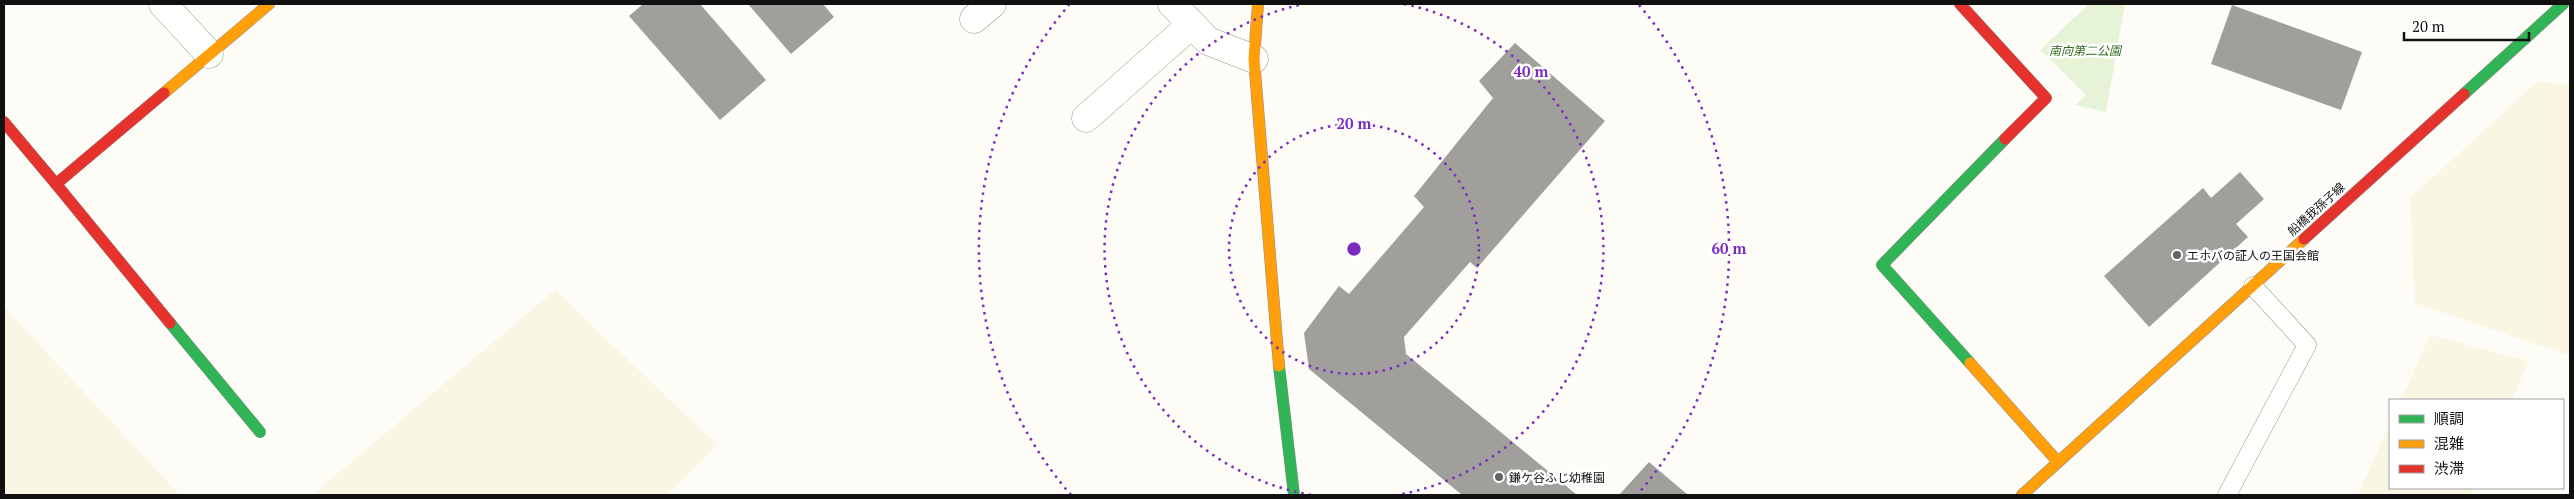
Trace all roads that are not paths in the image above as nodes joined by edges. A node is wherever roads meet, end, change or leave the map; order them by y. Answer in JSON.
{"nodes":[{"id":1,"x":164,"y":4,"type":"edge"},
{"id":2,"x":269,"y":4,"type":"edge"},
{"id":3,"x":1172,"y":4,"type":"edge"},
{"id":4,"x":1258,"y":4,"type":"edge"},
{"id":5,"x":1960,"y":4,"type":"edge"},
{"id":6,"x":2563,"y":4,"type":"edge"},
{"id":7,"x":1192,"y":24,"type":"junction"},
{"id":8,"x":210,"y":54,"type":"junction"},
{"id":9,"x":1254,"y":60,"type":"junction"},
{"id":10,"x":1086,"y":118,"type":"dead end"},
{"id":11,"x":4,"y":122,"type":"edge"},
{"id":12,"x":56,"y":184,"type":"junction"},
{"id":13,"x":2253,"y":286,"type":"junction"},
{"id":14,"x":260,"y":432,"type":"dead end"},
{"id":15,"x":2058,"y":462,"type":"junction"},
{"id":16,"x":1294,"y":495,"type":"edge"},
{"id":17,"x":2022,"y":495,"type":"edge"},
{"id":18,"x":2227,"y":495,"type":"edge"}],
"edges":[{"from":1,"to":8,"type":"street"},
{"from":2,"to":8,"type":"street"},
{"from":3,"to":7,"type":"street"},
{"from":4,"to":9,"type":"street"},
{"from":5,"to":15,"type":"street"},
{"from":6,"to":13,"type":"street","name":"船橋我孫子線"},
{"from":7,"to":9,"type":"street"},
{"from":7,"to":10,"type":"street"},
{"from":8,"to":12,"type":"street"},
{"from":9,"to":16,"type":"street"},
{"from":11,"to":12,"type":"street"},
{"from":12,"to":14,"type":"street"},
{"from":13,"to":15,"type":"street","name":"船橋我孫子線"},
{"from":13,"to":18,"type":"lane"},
{"from":15,"to":17,"type":"street","name":"船橋我孫子線"}]}
